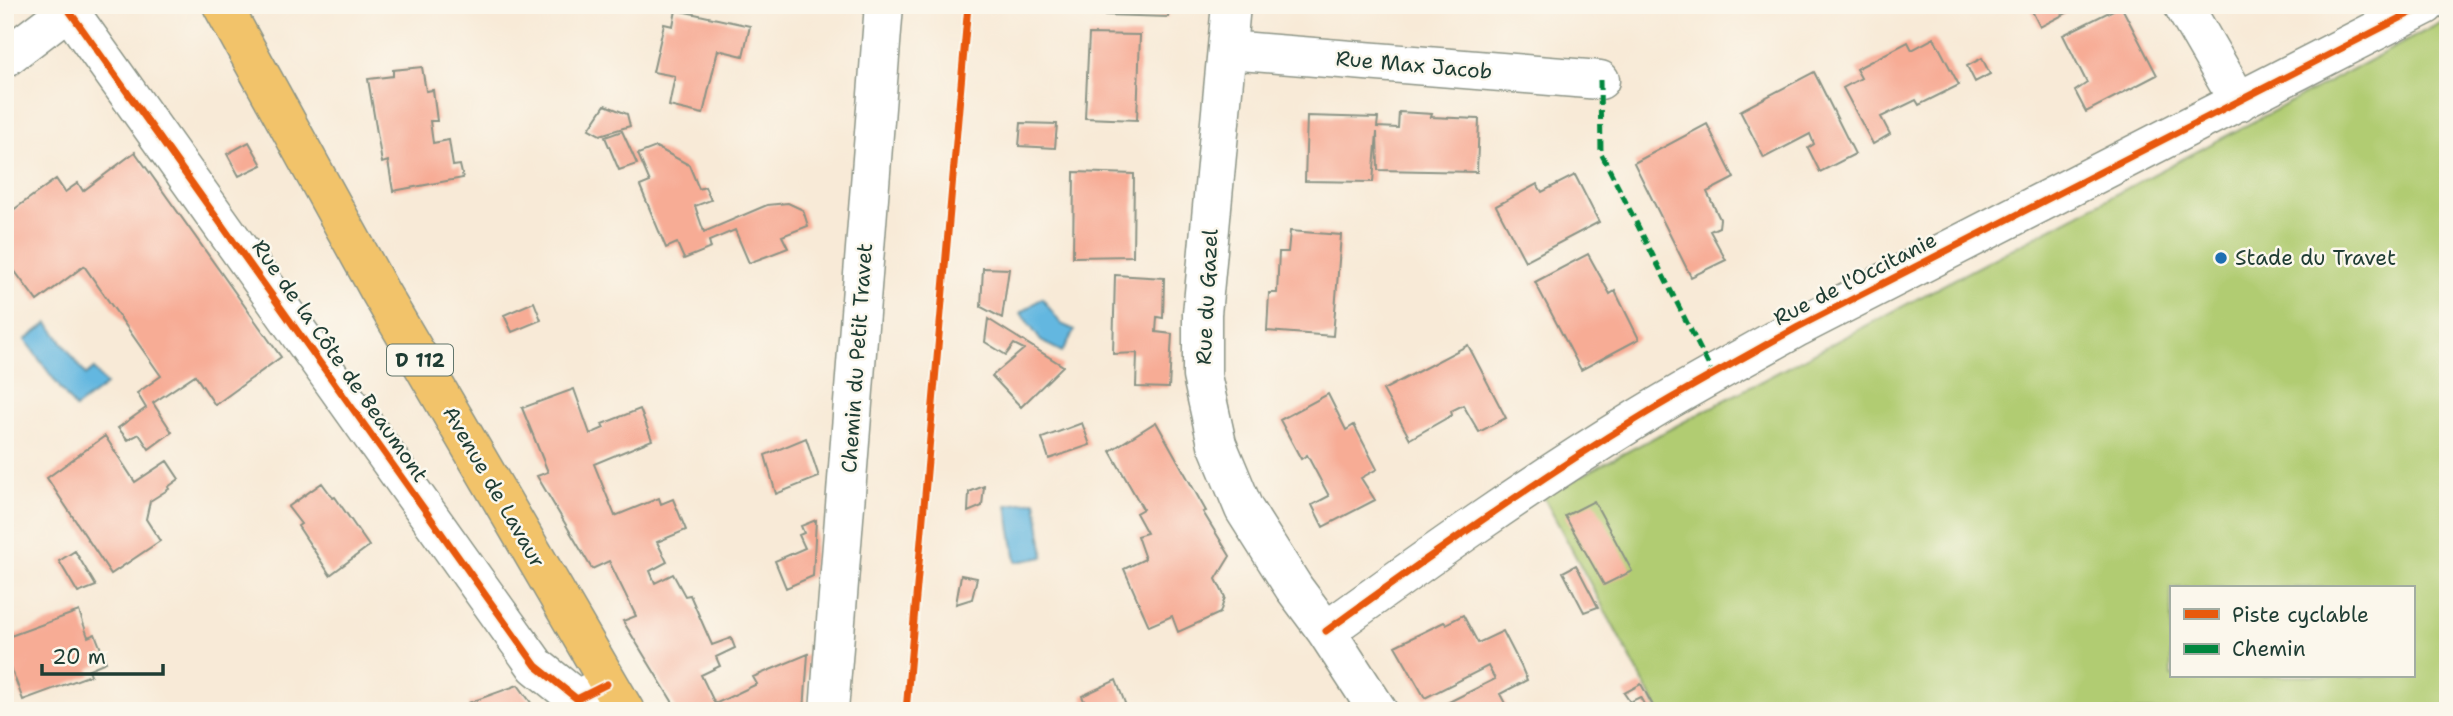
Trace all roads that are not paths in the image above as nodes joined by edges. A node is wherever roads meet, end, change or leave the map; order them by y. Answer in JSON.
{"nodes":[{"id":1,"x":222,"y":5,"type":"edge"},
{"id":2,"x":884,"y":5,"type":"edge"},
{"id":3,"x":1231,"y":5,"type":"edge"},
{"id":4,"x":2183,"y":5,"type":"edge"},
{"id":5,"x":2426,"y":5,"type":"edge"},
{"id":6,"x":66,"y":8,"type":"edge"},
{"id":7,"x":1228,"y":50,"type":"junction"},
{"id":8,"x":5,"y":58,"type":"edge"},
{"id":9,"x":1600,"y":80,"type":"dead end"},
{"id":10,"x":2238,"y":102,"type":"junction"},
{"id":11,"x":1326,"y":631,"type":"junction"},
{"id":12,"x":616,"y":697,"type":"edge"},
{"id":13,"x":829,"y":711,"type":"edge"},
{"id":14,"x":1378,"y":711,"type":"edge"}],
"edges":[{"from":1,"to":12,"type":"main road","name":"Avenue de Lavaur","number":"D 112"},
{"from":2,"to":13,"type":"street","name":"Chemin du Petit Travet"},
{"from":3,"to":7,"type":"street","name":"Rue du Gazel"},
{"from":4,"to":10,"type":"street"},
{"from":5,"to":10,"type":"street","name":"Rue de l'Occitanie"},
{"from":6,"to":8,"type":"street"},
{"from":6,"to":12,"type":"street","name":"Rue de la Côte de Beaumont"},
{"from":7,"to":9,"type":"street","name":"Rue Max Jacob"},
{"from":7,"to":11,"type":"street","name":"Rue du Gazel"},
{"from":10,"to":11,"type":"street","name":"Rue de l'Occitanie"},
{"from":11,"to":14,"type":"street","name":"Rue du Gazel"}]}
